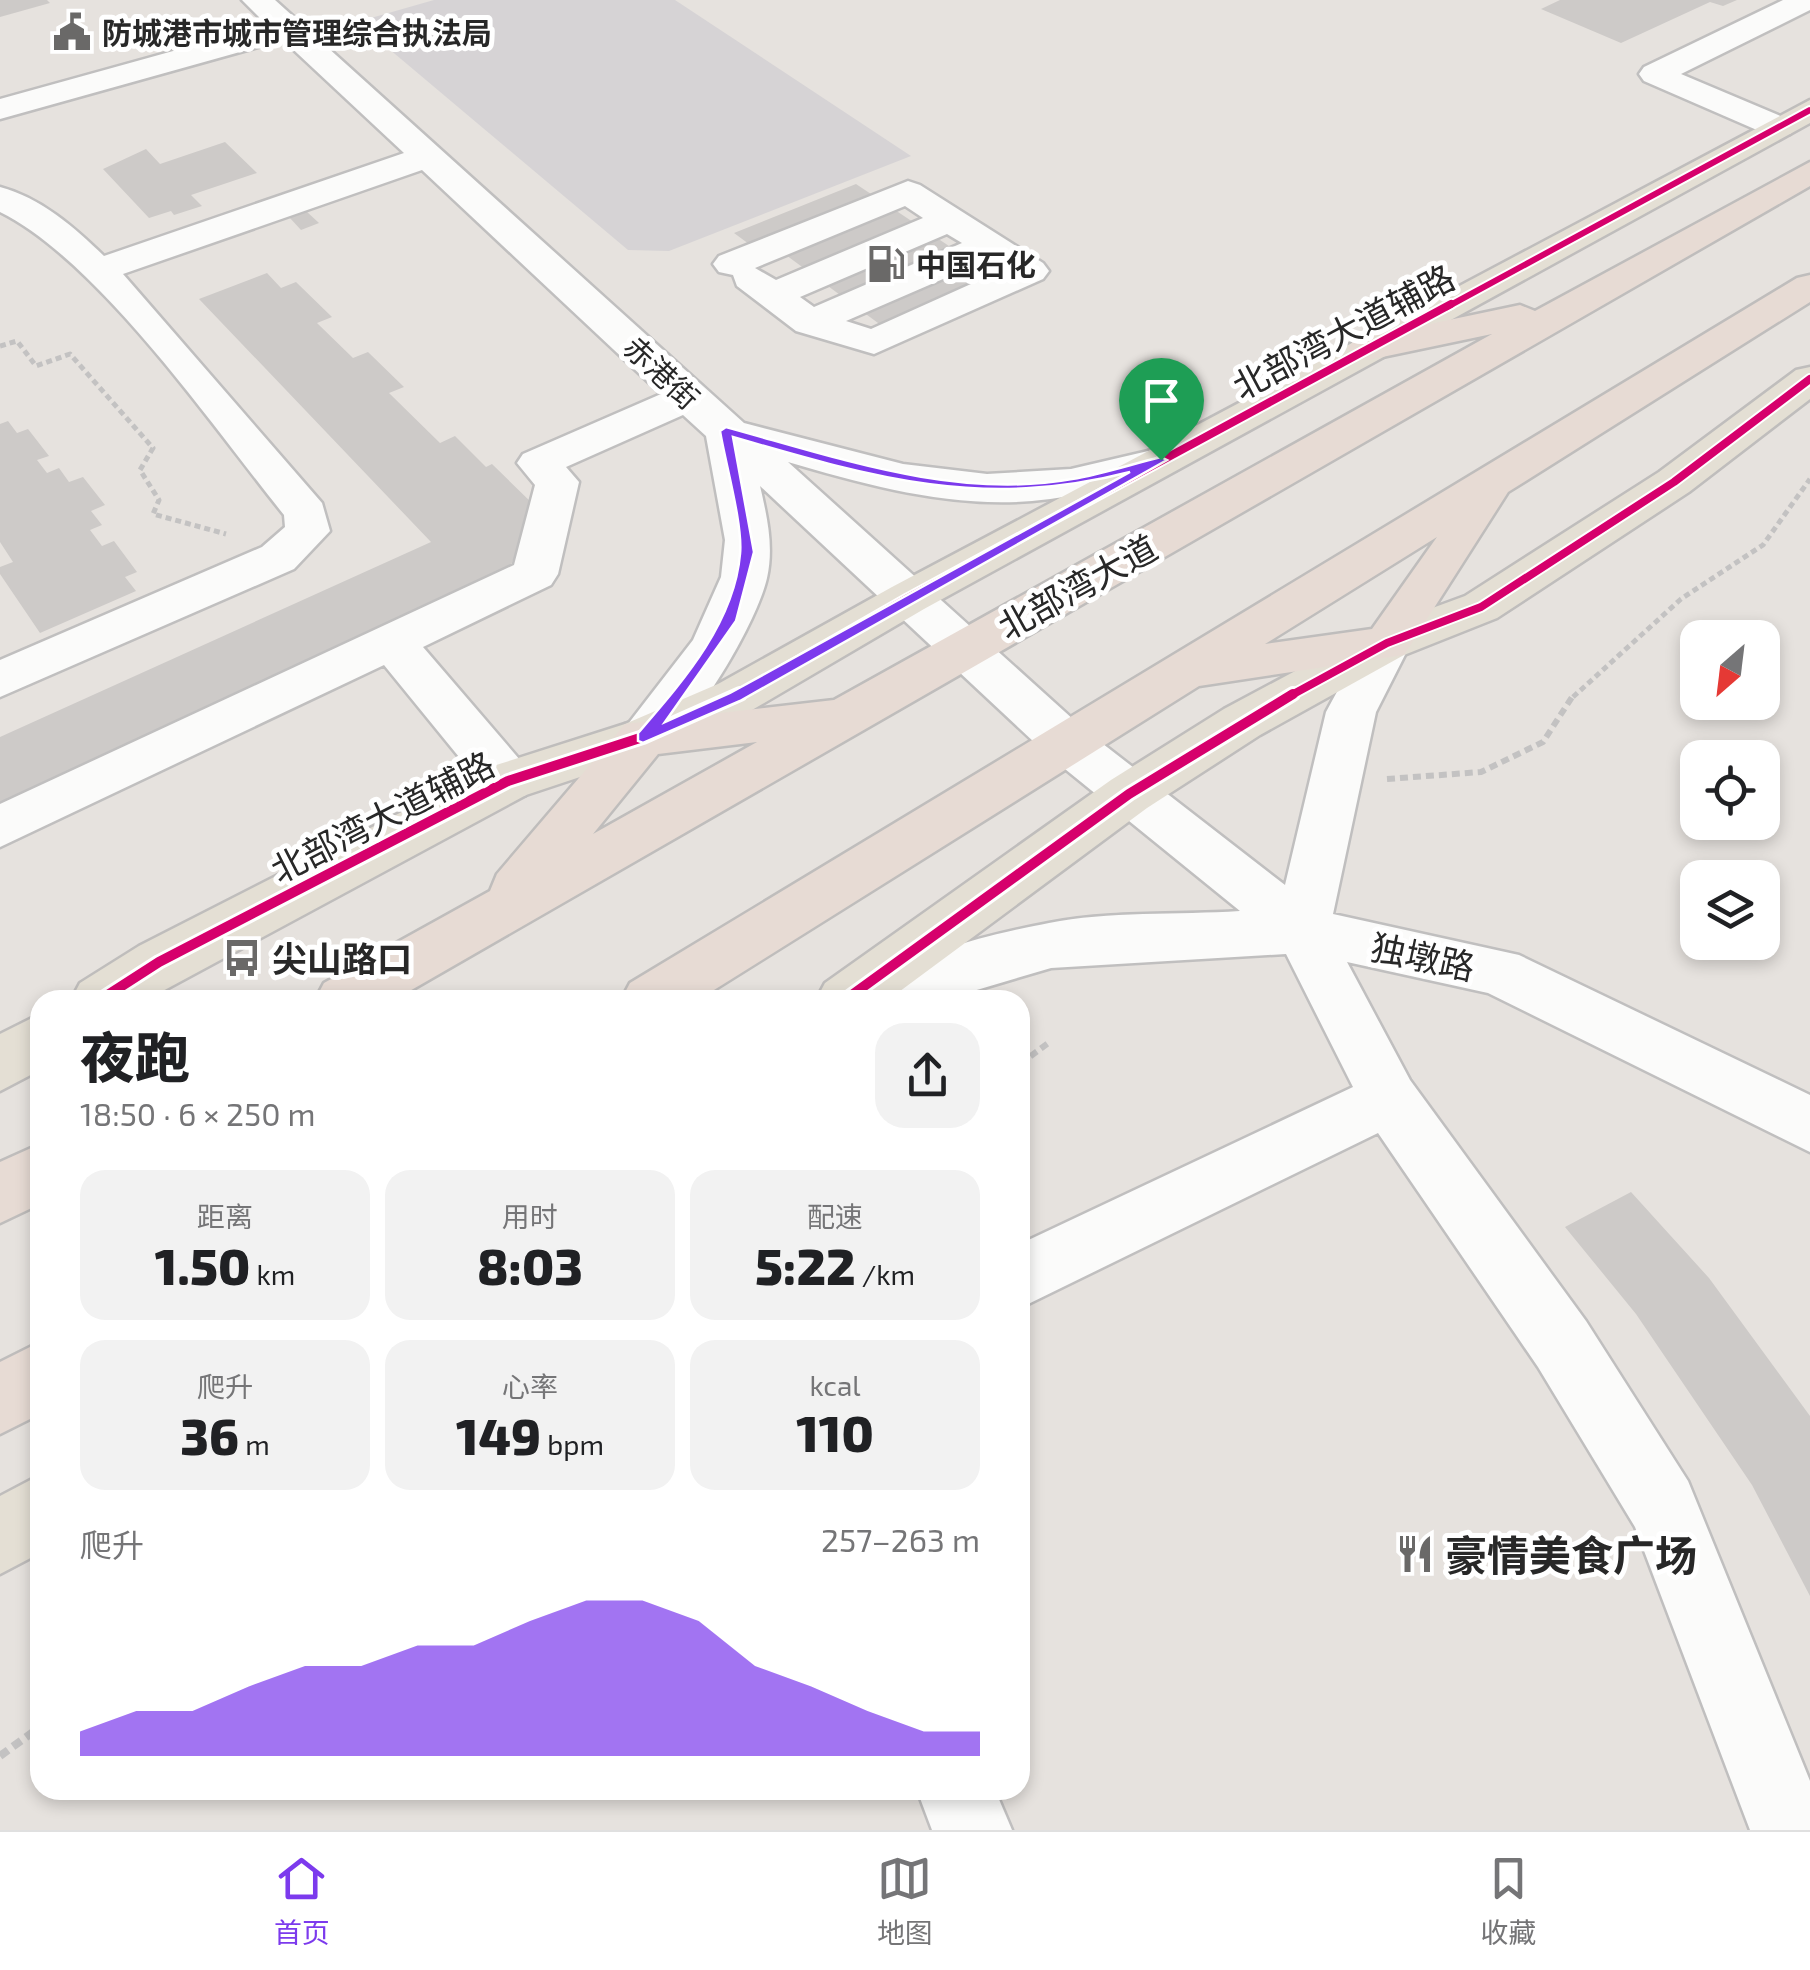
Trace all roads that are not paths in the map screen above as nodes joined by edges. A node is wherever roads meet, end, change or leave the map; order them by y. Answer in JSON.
{"nodes":[{"id":1,"x":257,"y":0,"type":"edge"},
{"id":2,"x":1807,"y":0,"type":"edge"},
{"id":3,"x":288,"y":29,"type":"junction"},
{"id":4,"x":0,"y":110,"type":"edge"},
{"id":5,"x":1794,"y":119,"type":"edge"},
{"id":6,"x":427,"y":156,"type":"junction"},
{"id":7,"x":1810,"y":172,"type":"edge"},
{"id":8,"x":0,"y":198,"type":"edge"},
{"id":9,"x":950,"y":220,"type":"junction"},
{"id":10,"x":99,"y":270,"type":"junction"},
{"id":11,"x":1810,"y":286,"type":"edge"},
{"id":12,"x":772,"y":295,"type":"junction"},
{"id":13,"x":1572,"y":306,"type":"junction"},
{"id":14,"x":1368,"y":348,"type":"junction"},
{"id":15,"x":1810,"y":379,"type":"edge"},
{"id":16,"x":689,"y":397,"type":"junction"},
{"id":17,"x":726,"y":431,"type":"junction"},
{"id":18,"x":1161,"y":460,"type":"junction"},
{"id":19,"x":1501,"y":476,"type":"junction"},
{"id":20,"x":908,"y":598,"type":"junction"},
{"id":21,"x":392,"y":642,"type":"junction"},
{"id":22,"x":1387,"y":642,"type":"junction"},
{"id":23,"x":964,"y":650,"type":"junction"},
{"id":24,"x":1182,"y":673,"type":"junction"},
{"id":25,"x":0,"y":680,"type":"edge"},
{"id":26,"x":850,"y":714,"type":"junction"},
{"id":27,"x":643,"y":737,"type":"junction"},
{"id":28,"x":1067,"y":743,"type":"junction"},
{"id":29,"x":508,"y":781,"type":"junction"},
{"id":30,"x":1129,"y":794,"type":"junction"},
{"id":31,"x":0,"y":827,"type":"edge"},
{"id":32,"x":495,"y":914,"type":"junction"},
{"id":33,"x":1302,"y":930,"type":"junction"},
{"id":34,"x":116,"y":990,"type":"edge"},
{"id":35,"x":362,"y":990,"type":"edge"},
{"id":36,"x":666,"y":990,"type":"edge"},
{"id":37,"x":859,"y":990,"type":"edge"},
{"id":38,"x":911,"y":990,"type":"edge"},
{"id":39,"x":30,"y":1046,"type":"edge"},
{"id":40,"x":0,"y":1065,"type":"edge"},
{"id":41,"x":1389,"y":1098,"type":"junction"},
{"id":42,"x":1810,"y":1124,"type":"edge"},
{"id":43,"x":30,"y":1178,"type":"edge"},
{"id":44,"x":0,"y":1194,"type":"edge"},
{"id":45,"x":1030,"y":1272,"type":"edge"},
{"id":46,"x":30,"y":1518,"type":"edge"},
{"id":47,"x":0,"y":1538,"type":"edge"},
{"id":48,"x":960,"y":1800,"type":"edge"},
{"id":49,"x":972,"y":1830,"type":"edge"},
{"id":50,"x":1790,"y":1830,"type":"edge"}],
"edges":[{"from":1,"to":3,"type":"street","name":"赤港街"},
{"from":2,"to":5,"type":"street"},
{"from":3,"to":4,"type":"street"},
{"from":3,"to":6,"type":"street","name":"赤港街"},
{"from":5,"to":14,"type":"main road","name":"北部湾大道辅路"},
{"from":6,"to":10,"type":"street"},
{"from":6,"to":16,"type":"street","name":"赤港街"},
{"from":7,"to":13,"type":"highway","name":"北部湾大道"},
{"from":8,"to":10,"type":"street"},
{"from":9,"to":12,"type":"street"},
{"from":9,"to":12,"type":"street"},
{"from":9,"to":12,"type":"street"},
{"from":10,"to":25,"type":"street"},
{"from":11,"to":19,"type":"highway"},
{"from":13,"to":14,"type":"highway"},
{"from":13,"to":23,"type":"highway","name":"北部湾大道"},
{"from":14,"to":18,"type":"main road","name":"北部湾大道辅路"},
{"from":15,"to":22,"type":"main road"},
{"from":16,"to":17,"type":"street","name":"赤港街"},
{"from":16,"to":21,"type":"street"},
{"from":17,"to":18,"type":"street"},
{"from":17,"to":20,"type":"street","name":"赤港街"},
{"from":17,"to":27,"type":"street"},
{"from":18,"to":20,"type":"main road","name":"北部湾大道辅路"},
{"from":19,"to":22,"type":"highway"},
{"from":19,"to":24,"type":"highway"},
{"from":20,"to":23,"type":"street","name":"赤港街"},
{"from":20,"to":27,"type":"main road","name":"北部湾大道辅路"},
{"from":21,"to":29,"type":"street"},
{"from":21,"to":31,"type":"street"},
{"from":22,"to":24,"type":"highway"},
{"from":22,"to":30,"type":"main road"},
{"from":22,"to":33,"type":"street"},
{"from":23,"to":26,"type":"highway","name":"北部湾大道"},
{"from":23,"to":28,"type":"street","name":"赤港街"},
{"from":24,"to":28,"type":"highway"},
{"from":26,"to":27,"type":"highway"},
{"from":26,"to":32,"type":"highway","name":"北部湾大道"},
{"from":27,"to":29,"type":"main road","name":"北部湾大道辅路"},
{"from":27,"to":32,"type":"highway"},
{"from":28,"to":30,"type":"street","name":"独墩路"},
{"from":28,"to":36,"type":"highway"},
{"from":29,"to":34,"type":"main road","name":"北部湾大道辅路"},
{"from":30,"to":33,"type":"street","name":"独墩路"},
{"from":30,"to":37,"type":"main road"},
{"from":32,"to":35,"type":"highway","name":"北部湾大道"},
{"from":33,"to":38,"type":"street"},
{"from":33,"to":41,"type":"street"},
{"from":33,"to":42,"type":"street","name":"独墩路"},
{"from":39,"to":40,"type":"main road"},
{"from":41,"to":45,"type":"street"},
{"from":41,"to":50,"type":"street"},
{"from":43,"to":44,"type":"highway"},
{"from":46,"to":47,"type":"main road"},
{"from":48,"to":49,"type":"street"}]}
